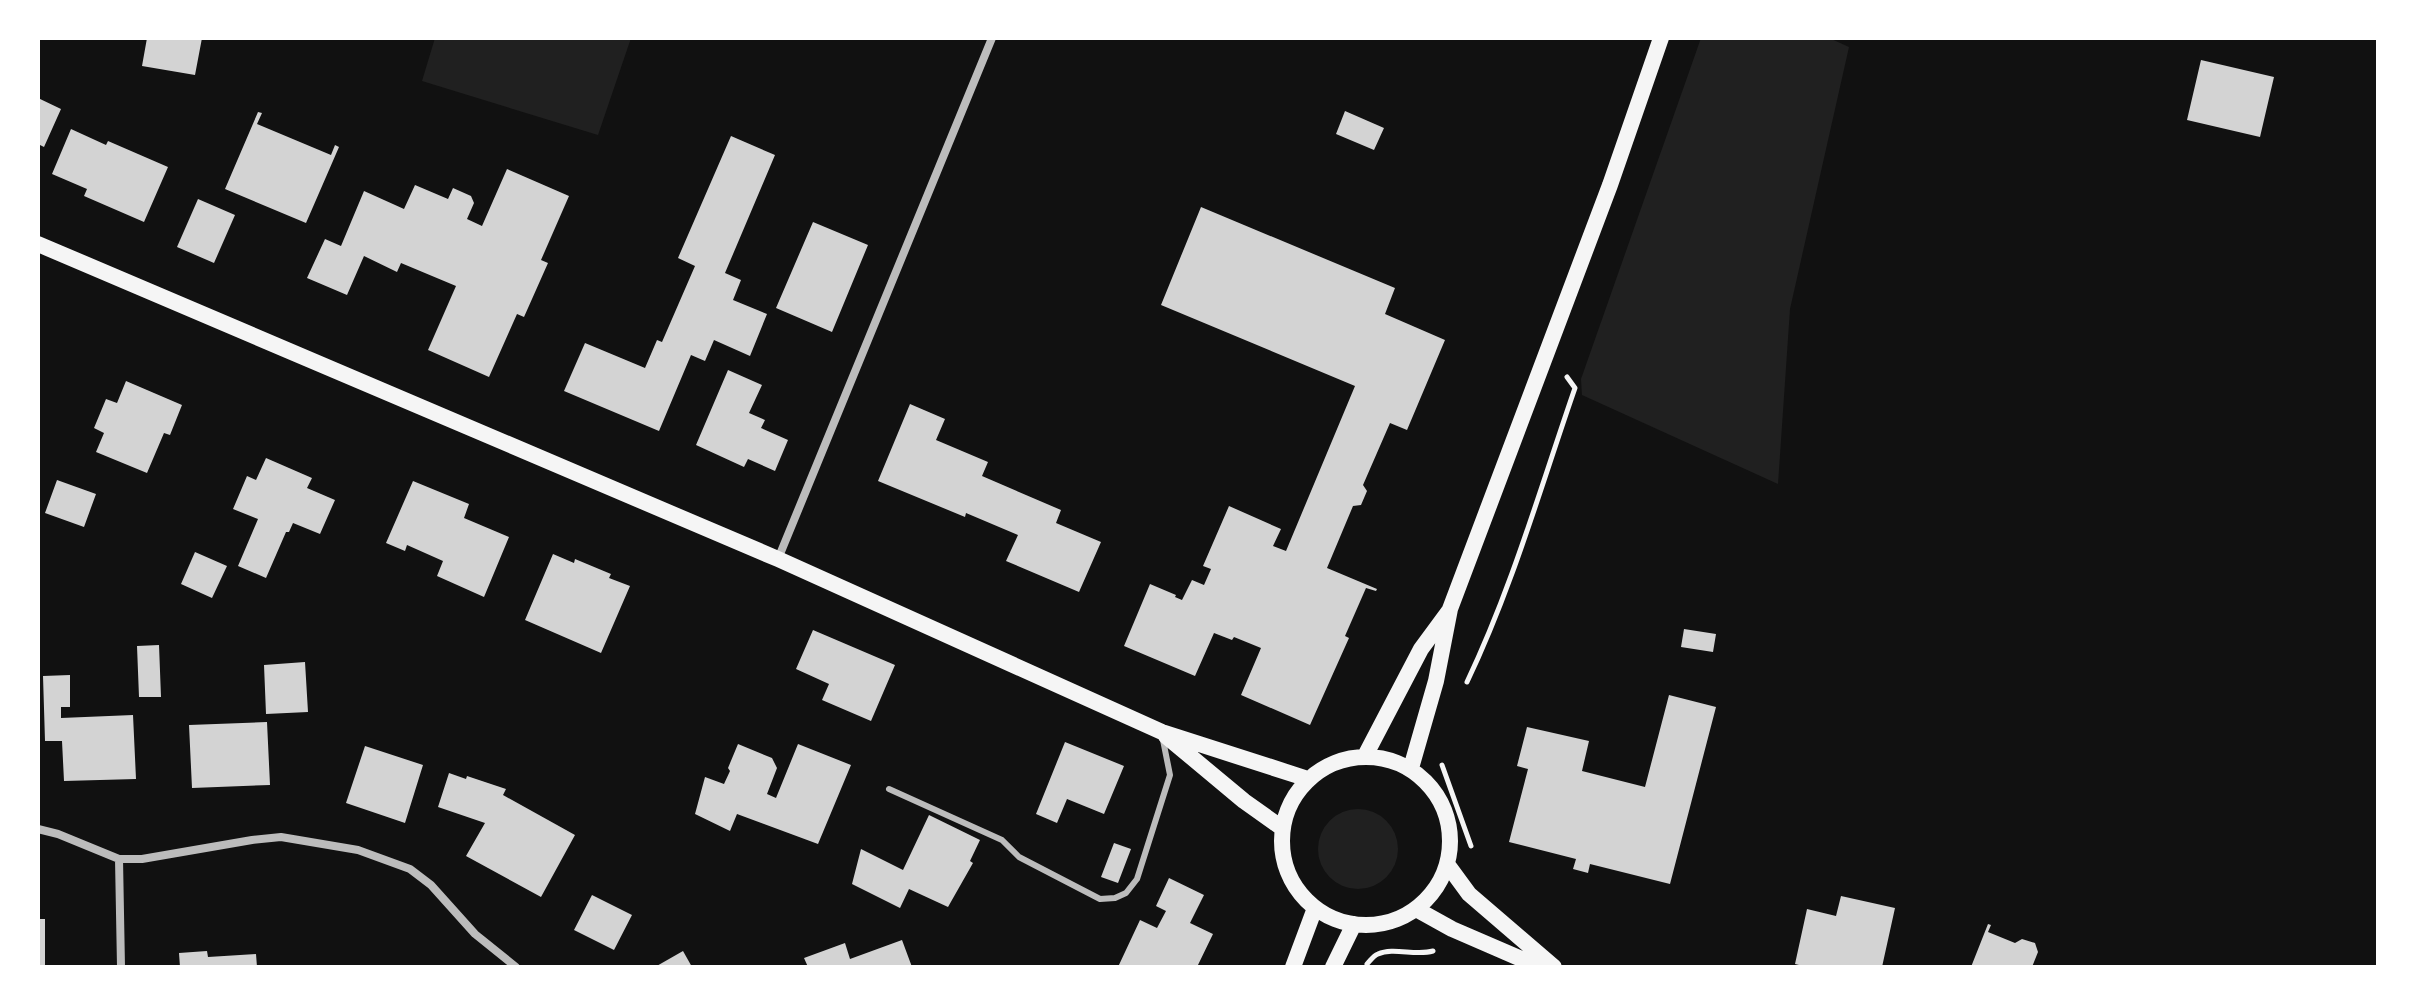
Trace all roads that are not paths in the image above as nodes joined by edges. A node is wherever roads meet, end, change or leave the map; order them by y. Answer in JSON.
{"nodes":[{"id":1,"x":992,"y":38,"type":"edge"},
{"id":2,"x":1661,"y":38,"type":"edge"},
{"id":3,"x":38,"y":244,"type":"edge"},
{"id":4,"x":778,"y":559,"type":"junction"},
{"id":5,"x":1450,"y":609,"type":"junction"},
{"id":6,"x":1162,"y":732,"type":"junction"},
{"id":7,"x":1365,"y":756,"type":"junction"},
{"id":8,"x":1411,"y":768,"type":"junction"},
{"id":9,"x":1308,"y":779,"type":"junction"},
{"id":10,"x":889,"y":789,"type":"dead end"},
{"id":11,"x":1282,"y":828,"type":"junction"},
{"id":12,"x":38,"y":829,"type":"edge"},
{"id":13,"x":119,"y":859,"type":"junction"},
{"id":14,"x":1447,"y":864,"type":"junction"},
{"id":15,"x":1315,"y":908,"type":"junction"},
{"id":16,"x":1416,"y":909,"type":"junction"},
{"id":17,"x":1354,"y":924,"type":"junction"},
{"id":18,"x":121,"y":967,"type":"edge"},
{"id":19,"x":516,"y":967,"type":"edge"},
{"id":20,"x":1293,"y":967,"type":"edge"},
{"id":21,"x":1333,"y":967,"type":"edge"},
{"id":22,"x":1540,"y":967,"type":"edge"},
{"id":23,"x":1554,"y":967,"type":"edge"}],
"edges":[{"from":1,"to":4,"type":"street"},
{"from":2,"to":5,"type":"main road"},
{"from":3,"to":4,"type":"main road"},
{"from":4,"to":6,"type":"main road"},
{"from":5,"to":7,"type":"main road"},
{"from":5,"to":8,"type":"main road"},
{"from":6,"to":9,"type":"main road"},
{"from":6,"to":10,"type":"lane"},
{"from":6,"to":11,"type":"main road"},
{"from":7,"to":8,"type":"main road"},
{"from":7,"to":9,"type":"main road"},
{"from":8,"to":14,"type":"main road"},
{"from":9,"to":11,"type":"main road"},
{"from":11,"to":15,"type":"main road"},
{"from":12,"to":13,"type":"street"},
{"from":13,"to":18,"type":"street"},
{"from":13,"to":19,"type":"street"},
{"from":14,"to":16,"type":"main road"},
{"from":14,"to":23,"type":"main road"},
{"from":15,"to":17,"type":"main road"},
{"from":15,"to":20,"type":"main road"},
{"from":16,"to":17,"type":"main road"},
{"from":16,"to":22,"type":"main road"},
{"from":17,"to":21,"type":"main road"}]}
